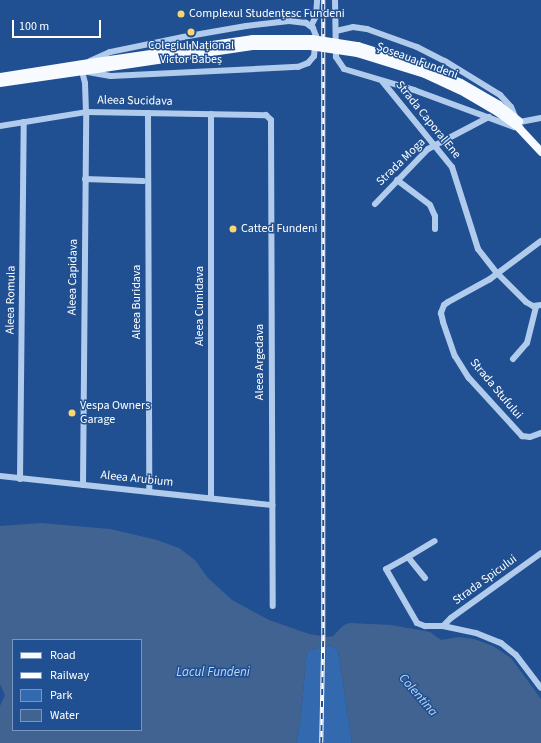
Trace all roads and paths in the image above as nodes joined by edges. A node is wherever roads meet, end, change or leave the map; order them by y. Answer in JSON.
{"nodes":[{"id":1,"x":317,"y":0,"type":"edge"},
{"id":2,"x":335,"y":0,"type":"edge"},
{"id":3,"x":311,"y":26,"type":"junction"},
{"id":4,"x":336,"y":31,"type":"junction"},
{"id":5,"x":82,"y":68,"type":"junction"},
{"id":6,"x":0,"y":77,"type":"edge"},
{"id":7,"x":382,"y":81,"type":"junction"},
{"id":8,"x":0,"y":83,"type":"edge"},
{"id":9,"x":498,"y":108,"type":"junction"},
{"id":10,"x":86,"y":112,"type":"junction"},
{"id":11,"x":148,"y":113,"type":"junction"},
{"id":12,"x":211,"y":114,"type":"junction"},
{"id":13,"x":489,"y":117,"type":"junction"},
{"id":14,"x":269,"y":118,"type":"joint"},
{"id":15,"x":541,"y":118,"type":"edge"},
{"id":16,"x":518,"y":121,"type":"junction"},
{"id":17,"x":24,"y":122,"type":"junction"},
{"id":18,"x":0,"y":126,"type":"edge"},
{"id":19,"x":523,"y":132,"type":"junction"},
{"id":20,"x":435,"y":144,"type":"junction"},
{"id":21,"x":541,"y":146,"type":"edge"},
{"id":22,"x":541,"y":152,"type":"edge"},
{"id":23,"x":85,"y":179,"type":"junction"},
{"id":24,"x":397,"y":180,"type":"junction"},
{"id":25,"x":143,"y":181,"type":"dead end"},
{"id":26,"x":374,"y":204,"type":"dead end"},
{"id":27,"x":435,"y":229,"type":"dead end"},
{"id":28,"x":541,"y":241,"type":"edge"},
{"id":29,"x":498,"y":273,"type":"junction"},
{"id":30,"x":538,"y":306,"type":"edge"},
{"id":31,"x":513,"y":358,"type":"dead end"},
{"id":32,"x":541,"y":433,"type":"edge"},
{"id":33,"x":0,"y":476,"type":"edge"},
{"id":34,"x":20,"y":479,"type":"junction"},
{"id":35,"x":82,"y":484,"type":"junction"},
{"id":36,"x":149,"y":491,"type":"junction"},
{"id":37,"x":211,"y":498,"type":"junction"},
{"id":38,"x":272,"y":504,"type":"junction"},
{"id":39,"x":435,"y":541,"type":"dead end"},
{"id":40,"x":541,"y":553,"type":"edge"},
{"id":41,"x":408,"y":557,"type":"junction"},
{"id":42,"x":425,"y":578,"type":"dead end"},
{"id":43,"x":273,"y":606,"type":"dead end"},
{"id":44,"x":443,"y":626,"type":"junction"},
{"id":45,"x":541,"y":688,"type":"edge"}],
"edges":[{"from":1,"to":3,"type":"street"},
{"from":2,"to":4,"type":"street"},
{"from":3,"to":5,"type":"street","name":"Șoseaua Fundeni"},
{"from":3,"to":5,"type":"street","name":"Șoseaua Fundeni"},
{"from":4,"to":7,"type":"street"},
{"from":4,"to":16,"type":"street","name":"Șoseaua Fundeni"},
{"from":5,"to":6,"type":"main road","name":"Șoseaua Fundeni"},
{"from":5,"to":8,"type":"main road","name":"Șoseaua Fundeni"},
{"from":5,"to":9,"type":"main road","name":"Șoseaua Fundeni","bridge":true},
{"from":5,"to":10,"type":"street","name":"Aleea Capidava"},
{"from":7,"to":13,"type":"street"},
{"from":7,"to":20,"type":"street","name":"Strada Caporal Ene"},
{"from":9,"to":16,"type":"main road","name":"Șoseaua Fundeni"},
{"from":9,"to":19,"type":"main road","name":"Șoseaua Fundeni"},
{"from":10,"to":11,"type":"street","name":"Aleea Sucidava"},
{"from":10,"to":17,"type":"street","name":"Aleea Sucidava"},
{"from":10,"to":23,"type":"street","name":"Aleea Capidava"},
{"from":11,"to":12,"type":"street","name":"Aleea Sucidava"},
{"from":11,"to":36,"type":"street","name":"Aleea Buridava"},
{"from":12,"to":14,"type":"street","name":"Aleea Sucidava"},
{"from":12,"to":37,"type":"street","name":"Aleea Cumidava"},
{"from":13,"to":19,"type":"street"},
{"from":13,"to":20,"type":"street","name":"Strada Moga"},
{"from":14,"to":38,"type":"street","name":"Aleea Argedava"},
{"from":15,"to":16,"type":"street"},
{"from":16,"to":21,"type":"main road","name":"Șoseaua Fundeni"},
{"from":17,"to":18,"type":"street","name":"Aleea Sucidava"},
{"from":17,"to":34,"type":"street","name":"Aleea Romula"},
{"from":19,"to":22,"type":"main road","name":"Șoseaua Fundeni"},
{"from":20,"to":24,"type":"street","name":"Strada Moga"},
{"from":20,"to":29,"type":"street","name":"Strada Caporal Ene"},
{"from":23,"to":25,"type":"street"},
{"from":23,"to":35,"type":"street","name":"Aleea Capidava"},
{"from":24,"to":26,"type":"street","name":"Strada Moga"},
{"from":24,"to":27,"type":"street"},
{"from":28,"to":29,"type":"street"},
{"from":29,"to":30,"type":"street","name":"Strada Caporal Ene"},
{"from":29,"to":32,"type":"street","name":"Strada Stufului"},
{"from":30,"to":31,"type":"street"},
{"from":33,"to":34,"type":"street","name":"Aleea Arubium"},
{"from":34,"to":35,"type":"street","name":"Aleea Arubium"},
{"from":35,"to":36,"type":"street","name":"Aleea Arubium"},
{"from":36,"to":37,"type":"street","name":"Aleea Arubium"},
{"from":37,"to":38,"type":"street","name":"Aleea Arubium"},
{"from":38,"to":43,"type":"street","name":"Aleea Argedava"},
{"from":39,"to":41,"type":"street"},
{"from":40,"to":44,"type":"street","name":"Strada Spicului"},
{"from":41,"to":42,"type":"street"},
{"from":41,"to":44,"type":"street"},
{"from":44,"to":45,"type":"street"}]}
